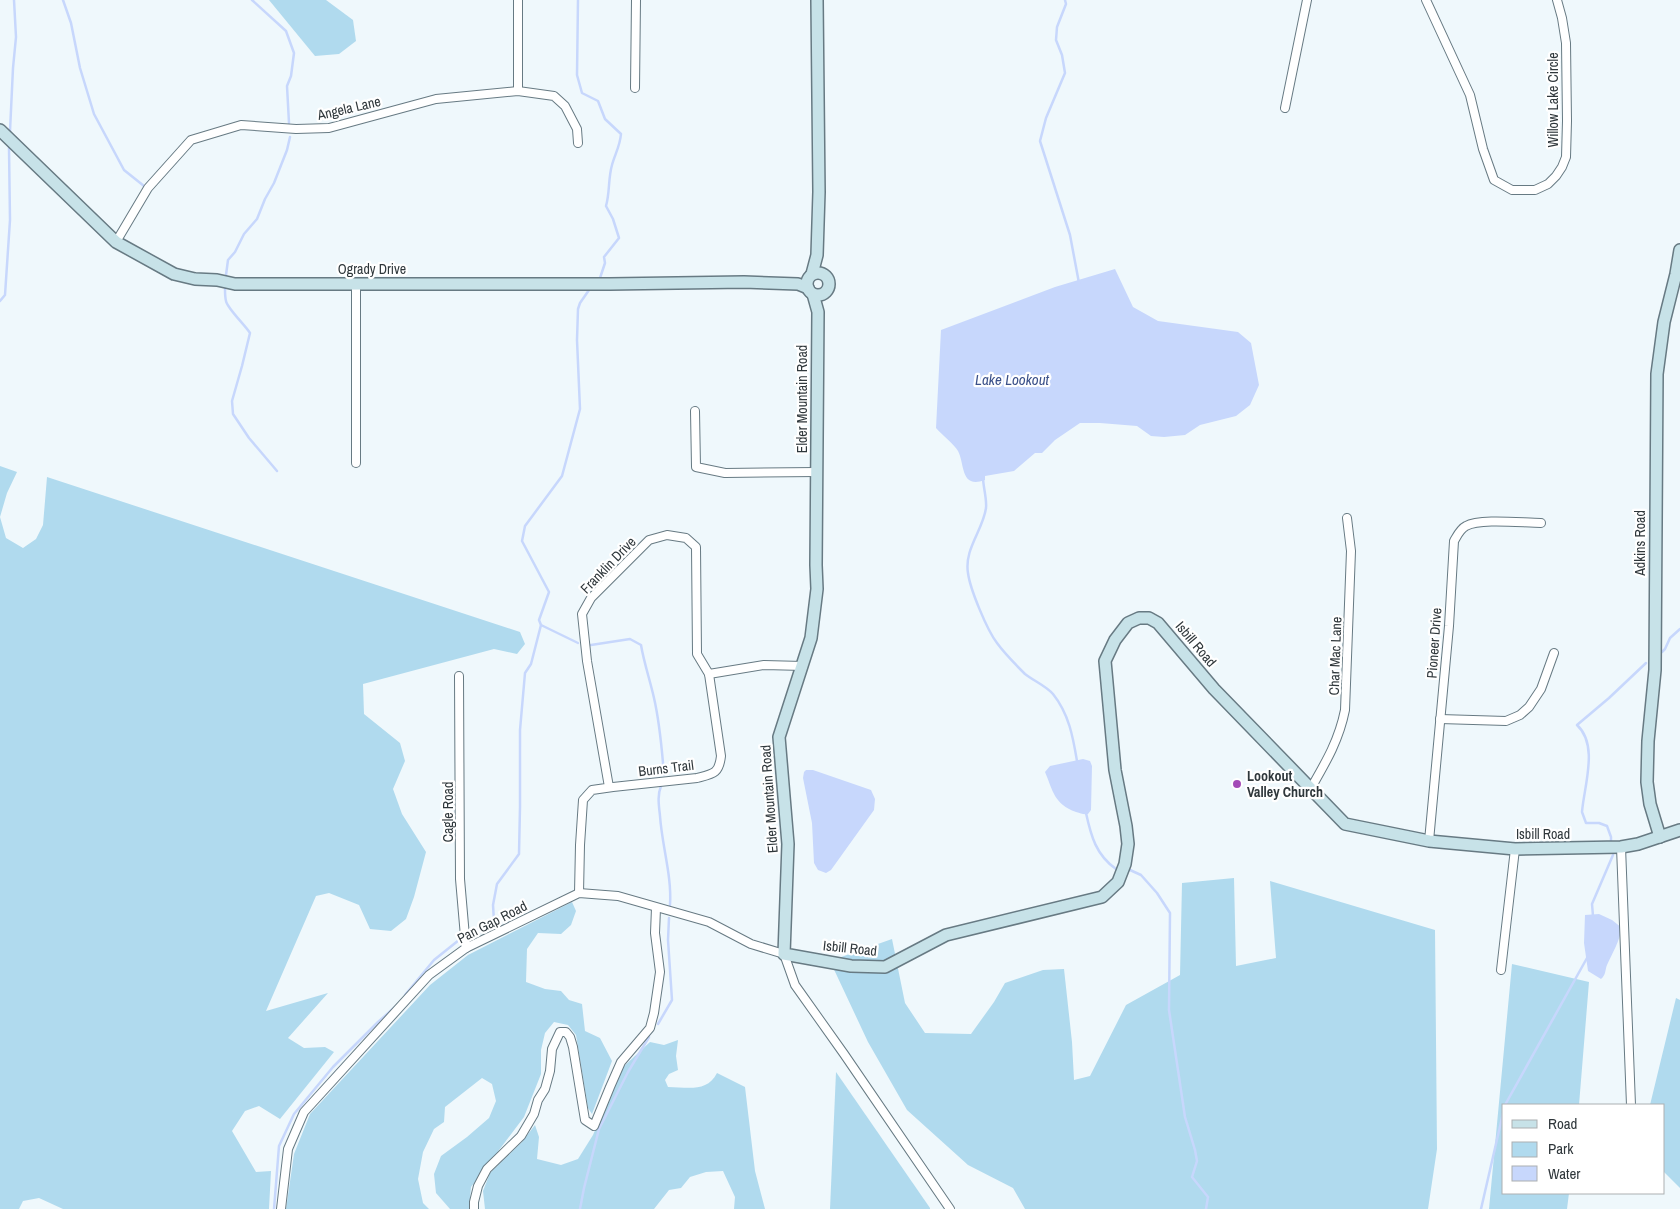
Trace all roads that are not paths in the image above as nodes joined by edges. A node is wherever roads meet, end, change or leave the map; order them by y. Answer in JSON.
{"nodes":[{"id":1,"x":518,"y":0,"type":"edge"},
{"id":2,"x":636,"y":0,"type":"edge"},
{"id":3,"x":817,"y":0,"type":"edge"},
{"id":4,"x":1307,"y":0,"type":"edge"},
{"id":5,"x":1426,"y":0,"type":"edge"},
{"id":6,"x":1557,"y":0,"type":"edge"},
{"id":7,"x":635,"y":88,"type":"dead end"},
{"id":8,"x":518,"y":91,"type":"junction"},
{"id":9,"x":1285,"y":108,"type":"dead end"},
{"id":10,"x":0,"y":130,"type":"edge"},
{"id":11,"x":578,"y":143,"type":"dead end"},
{"id":12,"x":116,"y":242,"type":"junction"},
{"id":13,"x":1680,"y":250,"type":"edge"},
{"id":14,"x":818,"y":255,"type":"junction"},
{"id":15,"x":826,"y":275,"type":"junction"},
{"id":16,"x":356,"y":284,"type":"junction"},
{"id":17,"x":810,"y":285,"type":"junction"},
{"id":18,"x":695,"y":411,"type":"dead end"},
{"id":19,"x":356,"y":463,"type":"dead end"},
{"id":20,"x":817,"y":472,"type":"junction"},
{"id":21,"x":1347,"y":518,"type":"dead end"},
{"id":22,"x":1540,"y":523,"type":"dead end"},
{"id":23,"x":1554,"y":653,"type":"dead end"},
{"id":24,"x":803,"y":666,"type":"junction"},
{"id":25,"x":709,"y":674,"type":"junction"},
{"id":26,"x":459,"y":676,"type":"dead end"},
{"id":27,"x":1440,"y":719,"type":"junction"},
{"id":28,"x":609,"y":787,"type":"junction"},
{"id":29,"x":1311,"y":788,"type":"junction"},
{"id":30,"x":1680,"y":830,"type":"edge"},
{"id":31,"x":1660,"y":837,"type":"junction"},
{"id":32,"x":1429,"y":841,"type":"junction"},
{"id":33,"x":1621,"y":847,"type":"junction"},
{"id":34,"x":1515,"y":849,"type":"junction"},
{"id":35,"x":579,"y":893,"type":"junction"},
{"id":36,"x":656,"y":908,"type":"junction"},
{"id":37,"x":466,"y":948,"type":"junction"},
{"id":38,"x":784,"y":954,"type":"junction"},
{"id":39,"x":1501,"y":970,"type":"dead end"},
{"id":40,"x":1631,"y":1104,"type":"edge"},
{"id":41,"x":281,"y":1209,"type":"edge"},
{"id":42,"x":474,"y":1209,"type":"edge"},
{"id":43,"x":950,"y":1209,"type":"edge"}],
"edges":[{"from":1,"to":8,"type":"street"},
{"from":2,"to":7,"type":"street"},
{"from":3,"to":14,"type":"street","name":"Elder Mountain Road"},
{"from":4,"to":9,"type":"street"},
{"from":5,"to":6,"type":"street","name":"Willow Lake Circle"},
{"from":8,"to":11,"type":"street","name":"Angela Lane"},
{"from":8,"to":12,"type":"street","name":"Angela Lane"},
{"from":10,"to":12,"type":"street","name":"Ogrady Drive"},
{"from":12,"to":16,"type":"street","name":"Ogrady Drive"},
{"from":13,"to":31,"type":"street","name":"Adkins Road"},
{"from":14,"to":15,"type":"street","name":"Elder Mountain Road"},
{"from":14,"to":17,"type":"street","name":"Elder Mountain Road"},
{"from":15,"to":17,"type":"street"},
{"from":15,"to":17,"type":"street","name":"Elder Mountain Road"},
{"from":16,"to":17,"type":"street","name":"Ogrady Drive"},
{"from":16,"to":19,"type":"street"},
{"from":17,"to":20,"type":"street","name":"Elder Mountain Road"},
{"from":18,"to":20,"type":"street"},
{"from":20,"to":24,"type":"street","name":"Elder Mountain Road"},
{"from":21,"to":29,"type":"street","name":"Char Mac Lane"},
{"from":22,"to":27,"type":"street","name":"Pioneer Drive"},
{"from":23,"to":27,"type":"street"},
{"from":24,"to":25,"type":"street"},
{"from":24,"to":38,"type":"street","name":"Elder Mountain Road"},
{"from":25,"to":28,"type":"street","name":"Burns Trail"},
{"from":25,"to":28,"type":"street","name":"Franklin Drive"},
{"from":26,"to":37,"type":"street","name":"Cagle Road"},
{"from":27,"to":32,"type":"street","name":"Pioneer Drive"},
{"from":28,"to":35,"type":"street"},
{"from":29,"to":32,"type":"street","name":"Isbill Road"},
{"from":29,"to":38,"type":"street","name":"Isbill Road"},
{"from":30,"to":31,"type":"street","name":"Isbill Road"},
{"from":31,"to":33,"type":"street","name":"Isbill Road"},
{"from":32,"to":34,"type":"street","name":"Isbill Road"},
{"from":33,"to":34,"type":"street","name":"Isbill Road"},
{"from":33,"to":40,"type":"street"},
{"from":34,"to":39,"type":"street"},
{"from":35,"to":36,"type":"street"},
{"from":35,"to":37,"type":"street","name":"Pan Gap Road"},
{"from":36,"to":38,"type":"street"},
{"from":36,"to":42,"type":"street"},
{"from":37,"to":41,"type":"street","name":"Pan Gap Road"},
{"from":38,"to":43,"type":"street","name":"Elder Mountain Road"}]}
